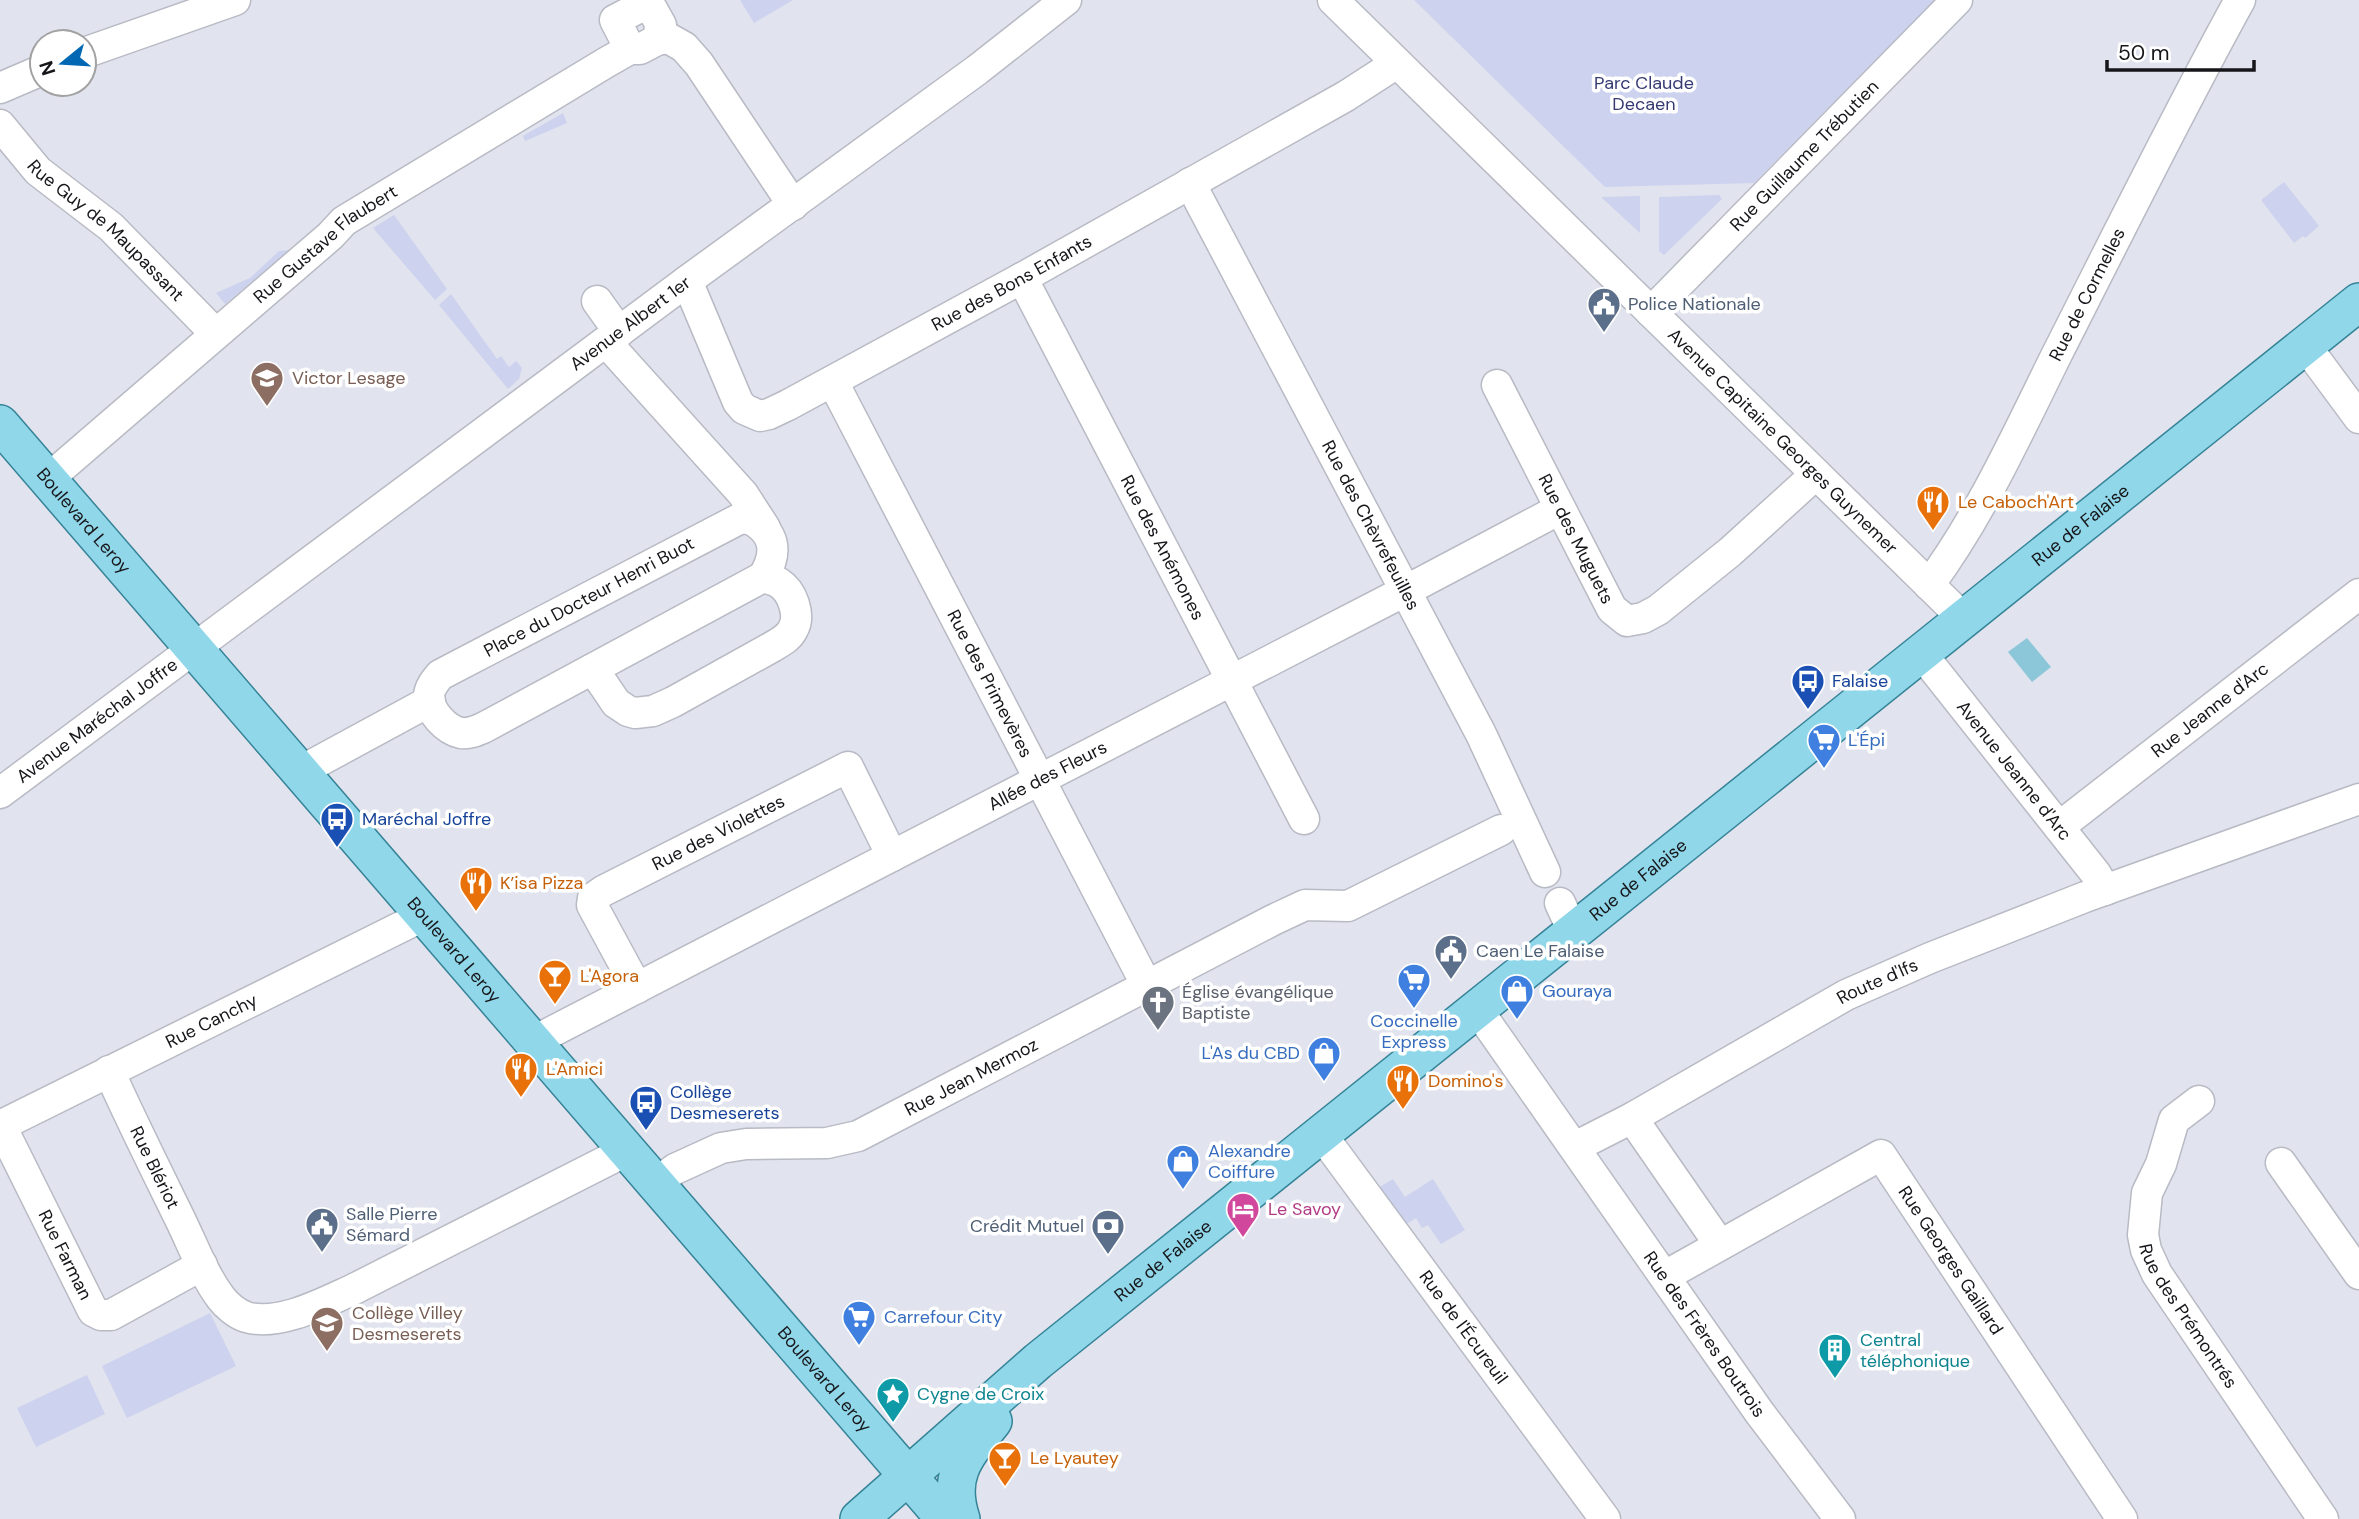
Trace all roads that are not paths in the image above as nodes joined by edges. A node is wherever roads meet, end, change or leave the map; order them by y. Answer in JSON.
{"nodes":[{"id":1,"x":234,"y":0,"type":"edge"},
{"id":2,"x":1066,"y":0,"type":"edge"},
{"id":3,"x":1333,"y":0,"type":"edge"},
{"id":4,"x":1957,"y":0,"type":"edge"},
{"id":5,"x":2240,"y":0,"type":"edge"},
{"id":6,"x":98,"y":47,"type":"edge"},
{"id":7,"x":1397,"y":63,"type":"junction"},
{"id":8,"x":28,"y":76,"type":"edge"},
{"id":9,"x":0,"y":88,"type":"edge"},
{"id":10,"x":0,"y":125,"type":"edge"},
{"id":11,"x":1190,"y":183,"type":"junction"},
{"id":12,"x":793,"y":205,"type":"junction"},
{"id":13,"x":1022,"y":278,"type":"junction"},
{"id":14,"x":687,"y":281,"type":"junction"},
{"id":15,"x":597,"y":302,"type":"dead end"},
{"id":16,"x":2359,"y":302,"type":"edge"},
{"id":17,"x":1651,"y":312,"type":"junction"},
{"id":18,"x":215,"y":333,"type":"junction"},
{"id":19,"x":612,"y":337,"type":"junction"},
{"id":20,"x":2305,"y":345,"type":"junction"},
{"id":21,"x":833,"y":382,"type":"junction"},
{"id":22,"x":1497,"y":385,"type":"dead end"},
{"id":23,"x":2359,"y":418,"type":"edge"},
{"id":24,"x":0,"y":424,"type":"edge"},
{"id":25,"x":1816,"y":474,"type":"junction"},
{"id":26,"x":48,"y":478,"type":"junction"},
{"id":27,"x":1560,"y":509,"type":"junction"},
{"id":28,"x":765,"y":528,"type":"junction"},
{"id":29,"x":763,"y":577,"type":"junction"},
{"id":30,"x":1929,"y":585,"type":"junction"},
{"id":31,"x":1405,"y":592,"type":"junction"},
{"id":32,"x":2359,"y":594,"type":"edge"},
{"id":33,"x":1964,"y":619,"type":"junction"},
{"id":34,"x":195,"y":649,"type":"junction"},
{"id":35,"x":1921,"y":653,"type":"junction"},
{"id":36,"x":593,"y":669,"type":"junction"},
{"id":37,"x":1231,"y":680,"type":"junction"},
{"id":38,"x":430,"y":701,"type":"junction"},
{"id":39,"x":301,"y":771,"type":"junction"},
{"id":40,"x":1040,"y":779,"type":"junction"},
{"id":41,"x":0,"y":793,"type":"edge"},
{"id":42,"x":2359,"y":799,"type":"edge"},
{"id":43,"x":1304,"y":820,"type":"dead end"},
{"id":44,"x":2059,"y":827,"type":"junction"},
{"id":45,"x":1501,"y":830,"type":"dead end"},
{"id":46,"x":892,"y":856,"type":"junction"},
{"id":47,"x":1545,"y":872,"type":"dead end"},
{"id":48,"x":2105,"y":890,"type":"junction"},
{"id":49,"x":425,"y":915,"type":"junction"},
{"id":50,"x":1147,"y":985,"type":"junction"},
{"id":51,"x":637,"y":988,"type":"junction"},
{"id":52,"x":1477,"y":1009,"type":"junction"},
{"id":53,"x":534,"y":1041,"type":"junction"},
{"id":54,"x":109,"y":1071,"type":"junction"},
{"id":55,"x":2199,"y":1101,"type":"dead end"},
{"id":56,"x":1632,"y":1118,"type":"junction"},
{"id":57,"x":0,"y":1126,"type":"edge"},
{"id":58,"x":1321,"y":1134,"type":"junction"},
{"id":59,"x":1575,"y":1147,"type":"junction"},
{"id":60,"x":628,"y":1150,"type":"junction"},
{"id":61,"x":2281,"y":1163,"type":"dead end"},
{"id":62,"x":656,"y":1183,"type":"junction"},
{"id":63,"x":1720,"y":1245,"type":"junction"},
{"id":64,"x":202,"y":1265,"type":"junction"},
{"id":65,"x":2359,"y":1273,"type":"edge"},
{"id":66,"x":1665,"y":1276,"type":"junction"},
{"id":67,"x":1038,"y":1361,"type":"junction"},
{"id":68,"x":908,"y":1476,"type":"junction"},
{"id":69,"x":1831,"y":1516,"type":"edge"},
{"id":70,"x":859,"y":1519,"type":"edge"},
{"id":71,"x":945,"y":1519,"type":"edge"},
{"id":72,"x":961,"y":1519,"type":"edge"},
{"id":73,"x":1605,"y":1519,"type":"edge"},
{"id":74,"x":2122,"y":1519,"type":"edge"},
{"id":75,"x":2323,"y":1519,"type":"edge"}],
"edges":[{"from":1,"to":6,"type":"street"},
{"from":2,"to":12,"type":"street","name":"Avenue Albert 1er"},
{"from":3,"to":7,"type":"street","name":"Avenue Capitaine Georges Guynemer"},
{"from":4,"to":17,"type":"street","name":"Rue Guillaume Trébutien"},
{"from":5,"to":30,"type":"street","name":"Rue de Cormelles"},
{"from":7,"to":11,"type":"street","name":"Rue des Bons Enfants"},
{"from":7,"to":17,"type":"street","name":"Avenue Capitaine Georges Guynemer"},
{"from":8,"to":9,"type":"street"},
{"from":10,"to":18,"type":"street","name":"Rue Guy de Maupassant"},
{"from":11,"to":13,"type":"street","name":"Rue des Bons Enfants"},
{"from":11,"to":31,"type":"street","name":"Rue des Chèvrefeuilles"},
{"from":12,"to":14,"type":"street","name":"Avenue Albert 1er"},
{"from":12,"to":18,"type":"street","name":"Rue Gustave Flaubert"},
{"from":13,"to":21,"type":"street","name":"Rue des Bons Enfants"},
{"from":13,"to":37,"type":"street","name":"Rue des Anémones"},
{"from":14,"to":19,"type":"street","name":"Avenue Albert 1er"},
{"from":14,"to":21,"type":"street","name":"Rue des Bons Enfants"},
{"from":15,"to":19,"type":"street"},
{"from":16,"to":20,"type":"main road","name":"Rue de Falaise"},
{"from":17,"to":25,"type":"street","name":"Avenue Capitaine Georges Guynemer"},
{"from":18,"to":26,"type":"street","name":"Rue Gustave Flaubert"},
{"from":19,"to":28,"type":"street"},
{"from":19,"to":34,"type":"street","name":"Avenue Albert 1er"},
{"from":20,"to":23,"type":"street"},
{"from":20,"to":33,"type":"main road","name":"Rue de Falaise"},
{"from":21,"to":40,"type":"street","name":"Rue des Primevères"},
{"from":22,"to":27,"type":"street","name":"Rue des Muguets"},
{"from":24,"to":26,"type":"main road","name":"Boulevard Leroy"},
{"from":25,"to":27,"type":"street","name":"Rue des Muguets"},
{"from":25,"to":30,"type":"street","name":"Avenue Capitaine Georges Guynemer"},
{"from":26,"to":34,"type":"main road","name":"Boulevard Leroy"},
{"from":27,"to":31,"type":"street","name":"Allée des Fleurs"},
{"from":28,"to":29,"type":"street"},
{"from":28,"to":38,"type":"street","name":"Place du Docteur Henri Buot"},
{"from":29,"to":36,"type":"street"},
{"from":29,"to":36,"type":"street"},
{"from":30,"to":33,"type":"street","name":"Avenue Capitaine Georges Guynemer"},
{"from":31,"to":37,"type":"street","name":"Allée des Fleurs"},
{"from":31,"to":47,"type":"street","name":"Rue des Chèvrefeuilles"},
{"from":32,"to":44,"type":"street","name":"Rue Jeanne d'Arc"},
{"from":33,"to":35,"type":"main road","name":"Rue de Falaise"},
{"from":34,"to":39,"type":"main road","name":"Boulevard Leroy"},
{"from":34,"to":41,"type":"street","name":"Avenue Maréchal Joffre"},
{"from":35,"to":44,"type":"street","name":"Avenue Jeanne d'Arc"},
{"from":35,"to":52,"type":"main road","name":"Rue de Falaise"},
{"from":36,"to":38,"type":"street"},
{"from":37,"to":40,"type":"street","name":"Allée des Fleurs"},
{"from":37,"to":43,"type":"street","name":"Rue des Anémones"},
{"from":38,"to":39,"type":"street"},
{"from":39,"to":49,"type":"main road","name":"Boulevard Leroy"},
{"from":40,"to":46,"type":"street","name":"Allée des Fleurs"},
{"from":40,"to":50,"type":"street","name":"Rue des Primevères"},
{"from":42,"to":48,"type":"street","name":"Route d'Ifs"},
{"from":44,"to":48,"type":"street","name":"Avenue Jeanne d'Arc"},
{"from":45,"to":50,"type":"street","name":"Rue Jean Mermoz"},
{"from":46,"to":51,"type":"street","name":"Allée des Fleurs"},
{"from":46,"to":51,"type":"street","name":"Rue des Violettes"},
{"from":48,"to":56,"type":"street","name":"Route d'Ifs"},
{"from":49,"to":53,"type":"main road","name":"Boulevard Leroy"},
{"from":49,"to":54,"type":"street","name":"Rue Canchy"},
{"from":50,"to":62,"type":"street","name":"Rue Jean Mermoz"},
{"from":51,"to":53,"type":"street","name":"Allée des Fleurs"},
{"from":52,"to":58,"type":"main road","name":"Rue de Falaise"},
{"from":52,"to":59,"type":"street"},
{"from":53,"to":60,"type":"main road","name":"Boulevard Leroy"},
{"from":54,"to":57,"type":"street","name":"Rue Canchy"},
{"from":54,"to":64,"type":"street","name":"Rue Blériot"},
{"from":55,"to":75,"type":"street","name":"Rue des Prémontrés"},
{"from":56,"to":59,"type":"street","name":"Route d'Ifs"},
{"from":56,"to":63,"type":"street"},
{"from":57,"to":64,"type":"street","name":"Rue Farman"},
{"from":58,"to":67,"type":"main road","name":"Rue de Falaise"},
{"from":58,"to":73,"type":"street","name":"Rue de l'Écureuil"},
{"from":59,"to":66,"type":"street","name":"Rue des Frères Boutrois"},
{"from":60,"to":62,"type":"main road","name":"Boulevard Leroy"},
{"from":60,"to":64,"type":"street","name":"Rue Blériot"},
{"from":61,"to":65,"type":"street"},
{"from":62,"to":68,"type":"main road","name":"Boulevard Leroy"},
{"from":63,"to":66,"type":"street","name":"Rue Georges Gaillard"},
{"from":63,"to":74,"type":"street","name":"Rue Georges Gaillard"},
{"from":66,"to":69,"type":"street","name":"Rue des Frères Boutrois"},
{"from":67,"to":68,"type":"main road","name":"Rue de Falaise"},
{"from":67,"to":72,"type":"main road"},
{"from":68,"to":70,"type":"main road","name":"Rue de Falaise"},
{"from":68,"to":71,"type":"main road","name":"Boulevard Leroy"}]}
